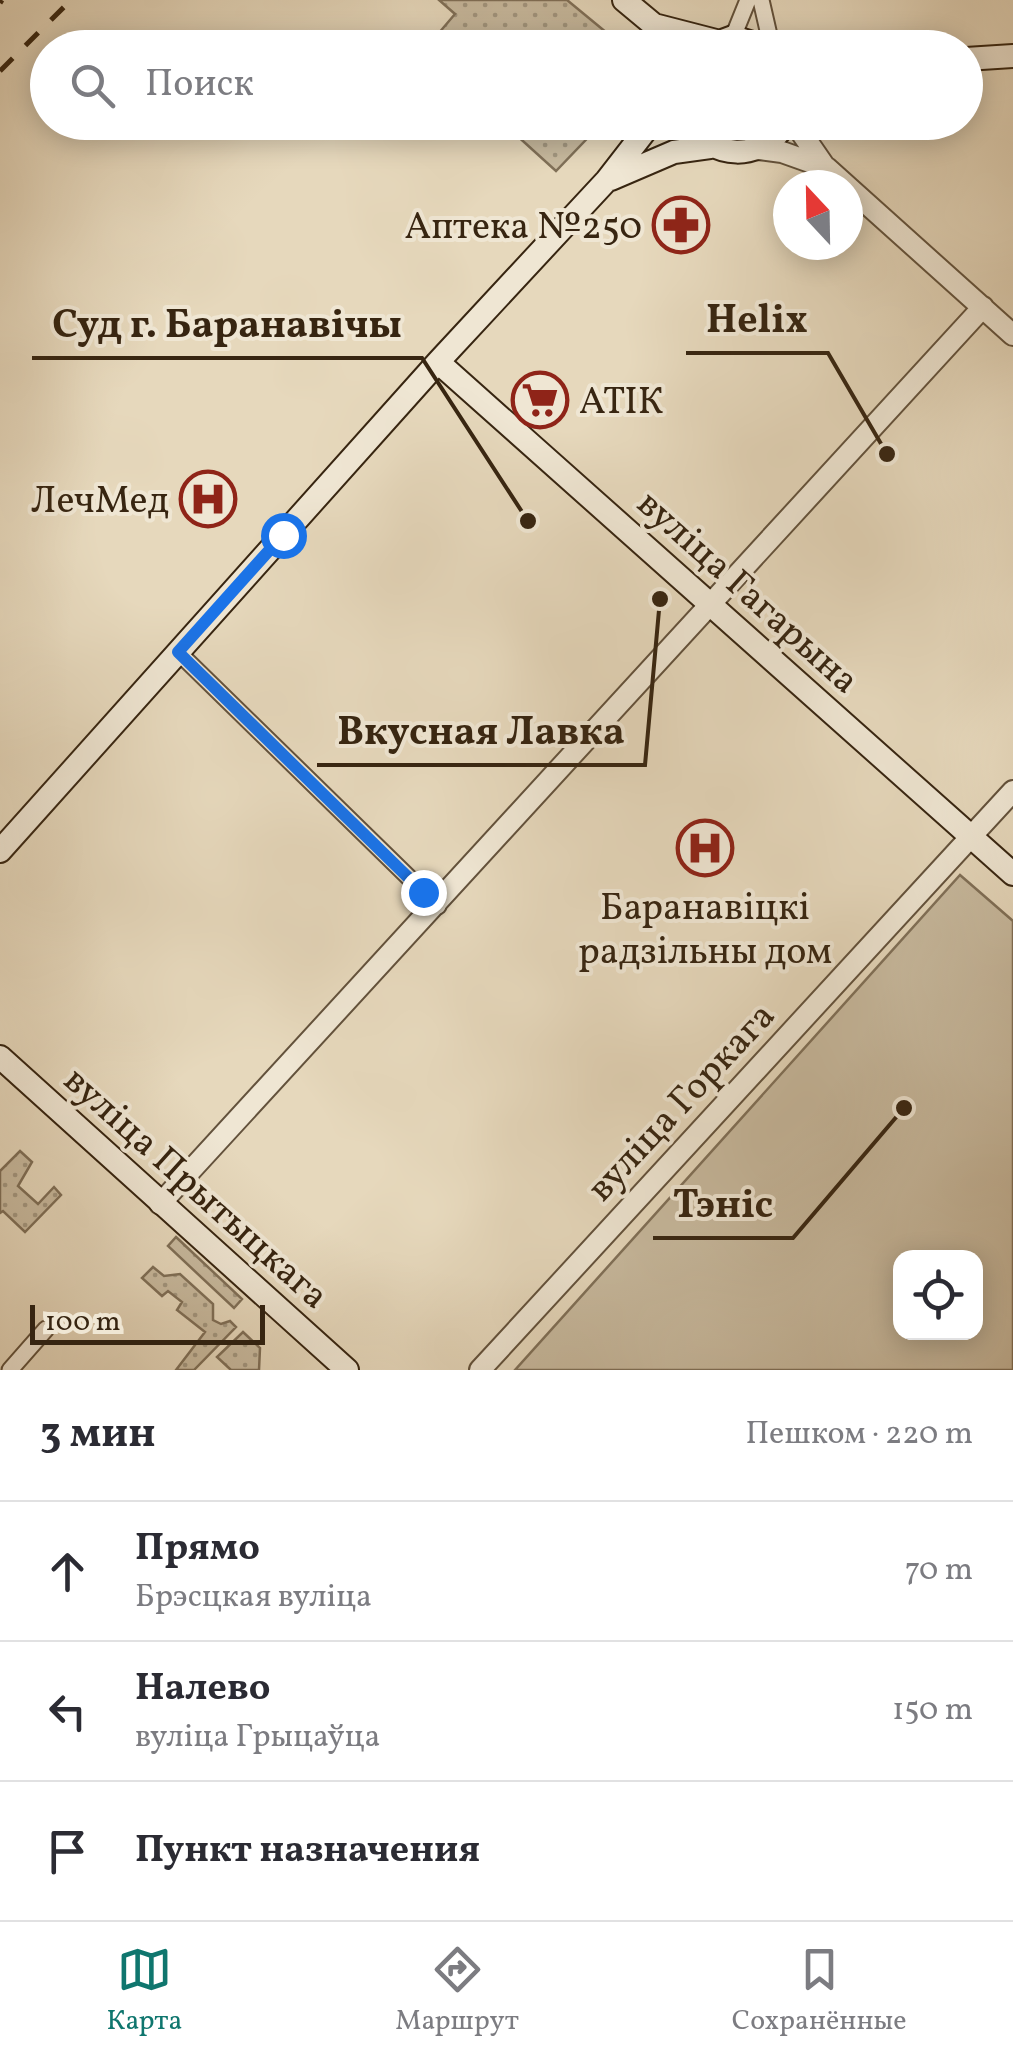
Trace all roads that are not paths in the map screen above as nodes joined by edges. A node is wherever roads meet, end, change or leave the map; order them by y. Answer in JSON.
{"nodes":[{"id":1,"x":624,"y":0,"type":"edge"},
{"id":2,"x":748,"y":0,"type":"edge"},
{"id":3,"x":761,"y":0,"type":"edge"},
{"id":4,"x":654,"y":25,"type":"junction"},
{"id":5,"x":656,"y":30,"type":"edge"},
{"id":6,"x":673,"y":30,"type":"edge"},
{"id":7,"x":727,"y":30,"type":"edge"},
{"id":8,"x":767,"y":30,"type":"edge"},
{"id":9,"x":1013,"y":56,"type":"edge"},
{"id":10,"x":983,"y":58,"type":"edge"},
{"id":11,"x":638,"y":140,"type":"edge"},
{"id":12,"x":703,"y":140,"type":"edge"},
{"id":13,"x":772,"y":140,"type":"edge"},
{"id":14,"x":805,"y":140,"type":"edge"},
{"id":15,"x":710,"y":147,"type":"junction"},
{"id":16,"x":758,"y":150,"type":"junction"},
{"id":17,"x":827,"y":168,"type":"junction"},
{"id":18,"x":608,"y":180,"type":"junction"},
{"id":19,"x":983,"y":307,"type":"junction"},
{"id":20,"x":1013,"y":334,"type":"edge"},
{"id":21,"x":438,"y":362,"type":"junction"},
{"id":22,"x":712,"y":606,"type":"junction"},
{"id":23,"x":178,"y":652,"type":"junction"},
{"id":24,"x":1013,"y":791,"type":"edge"},
{"id":25,"x":972,"y":837,"type":"junction"},
{"id":26,"x":0,"y":851,"type":"edge"},
{"id":27,"x":1013,"y":874,"type":"edge"},
{"id":28,"x":438,"y":906,"type":"junction"},
{"id":29,"x":0,"y":1056,"type":"edge"},
{"id":30,"x":160,"y":1204,"type":"junction"},
{"id":31,"x":46,"y":1329,"type":"dead end"},
{"id":32,"x":10,"y":1370,"type":"edge"},
{"id":33,"x":347,"y":1370,"type":"edge"},
{"id":34,"x":480,"y":1370,"type":"edge"}],
"edges":[{"from":1,"to":4,"type":"main road"},
{"from":2,"to":7,"type":"street"},
{"from":3,"to":8,"type":"street"},
{"from":4,"to":5,"type":"main road"},
{"from":4,"to":6,"type":"main road"},
{"from":9,"to":10,"type":"main road"},
{"from":11,"to":18,"type":"main road"},
{"from":12,"to":15,"type":"main road"},
{"from":13,"to":16,"type":"main road"},
{"from":14,"to":17,"type":"street"},
{"from":15,"to":16,"type":"main road"},
{"from":15,"to":18,"type":"main road"},
{"from":16,"to":17,"type":"street"},
{"from":17,"to":19,"type":"street"},
{"from":18,"to":21,"type":"main road"},
{"from":19,"to":20,"type":"street"},
{"from":19,"to":22,"type":"street"},
{"from":21,"to":22,"type":"main road","name":"вуліца Гагарына"},
{"from":21,"to":23,"type":"main road"},
{"from":22,"to":25,"type":"main road","name":"вуліца Гагарына"},
{"from":22,"to":28,"type":"street"},
{"from":23,"to":26,"type":"main road"},
{"from":23,"to":28,"type":"street"},
{"from":24,"to":25,"type":"street","name":"вуліца Горкага"},
{"from":25,"to":27,"type":"main road","name":"вуліца Гагарына"},
{"from":25,"to":34,"type":"street","name":"вуліца Горкага"},
{"from":28,"to":30,"type":"street"},
{"from":29,"to":30,"type":"main road","name":"вуліца Прытыцкага"},
{"from":30,"to":33,"type":"main road","name":"вуліца Прытыцкага"},
{"from":31,"to":32,"type":"street"}]}
